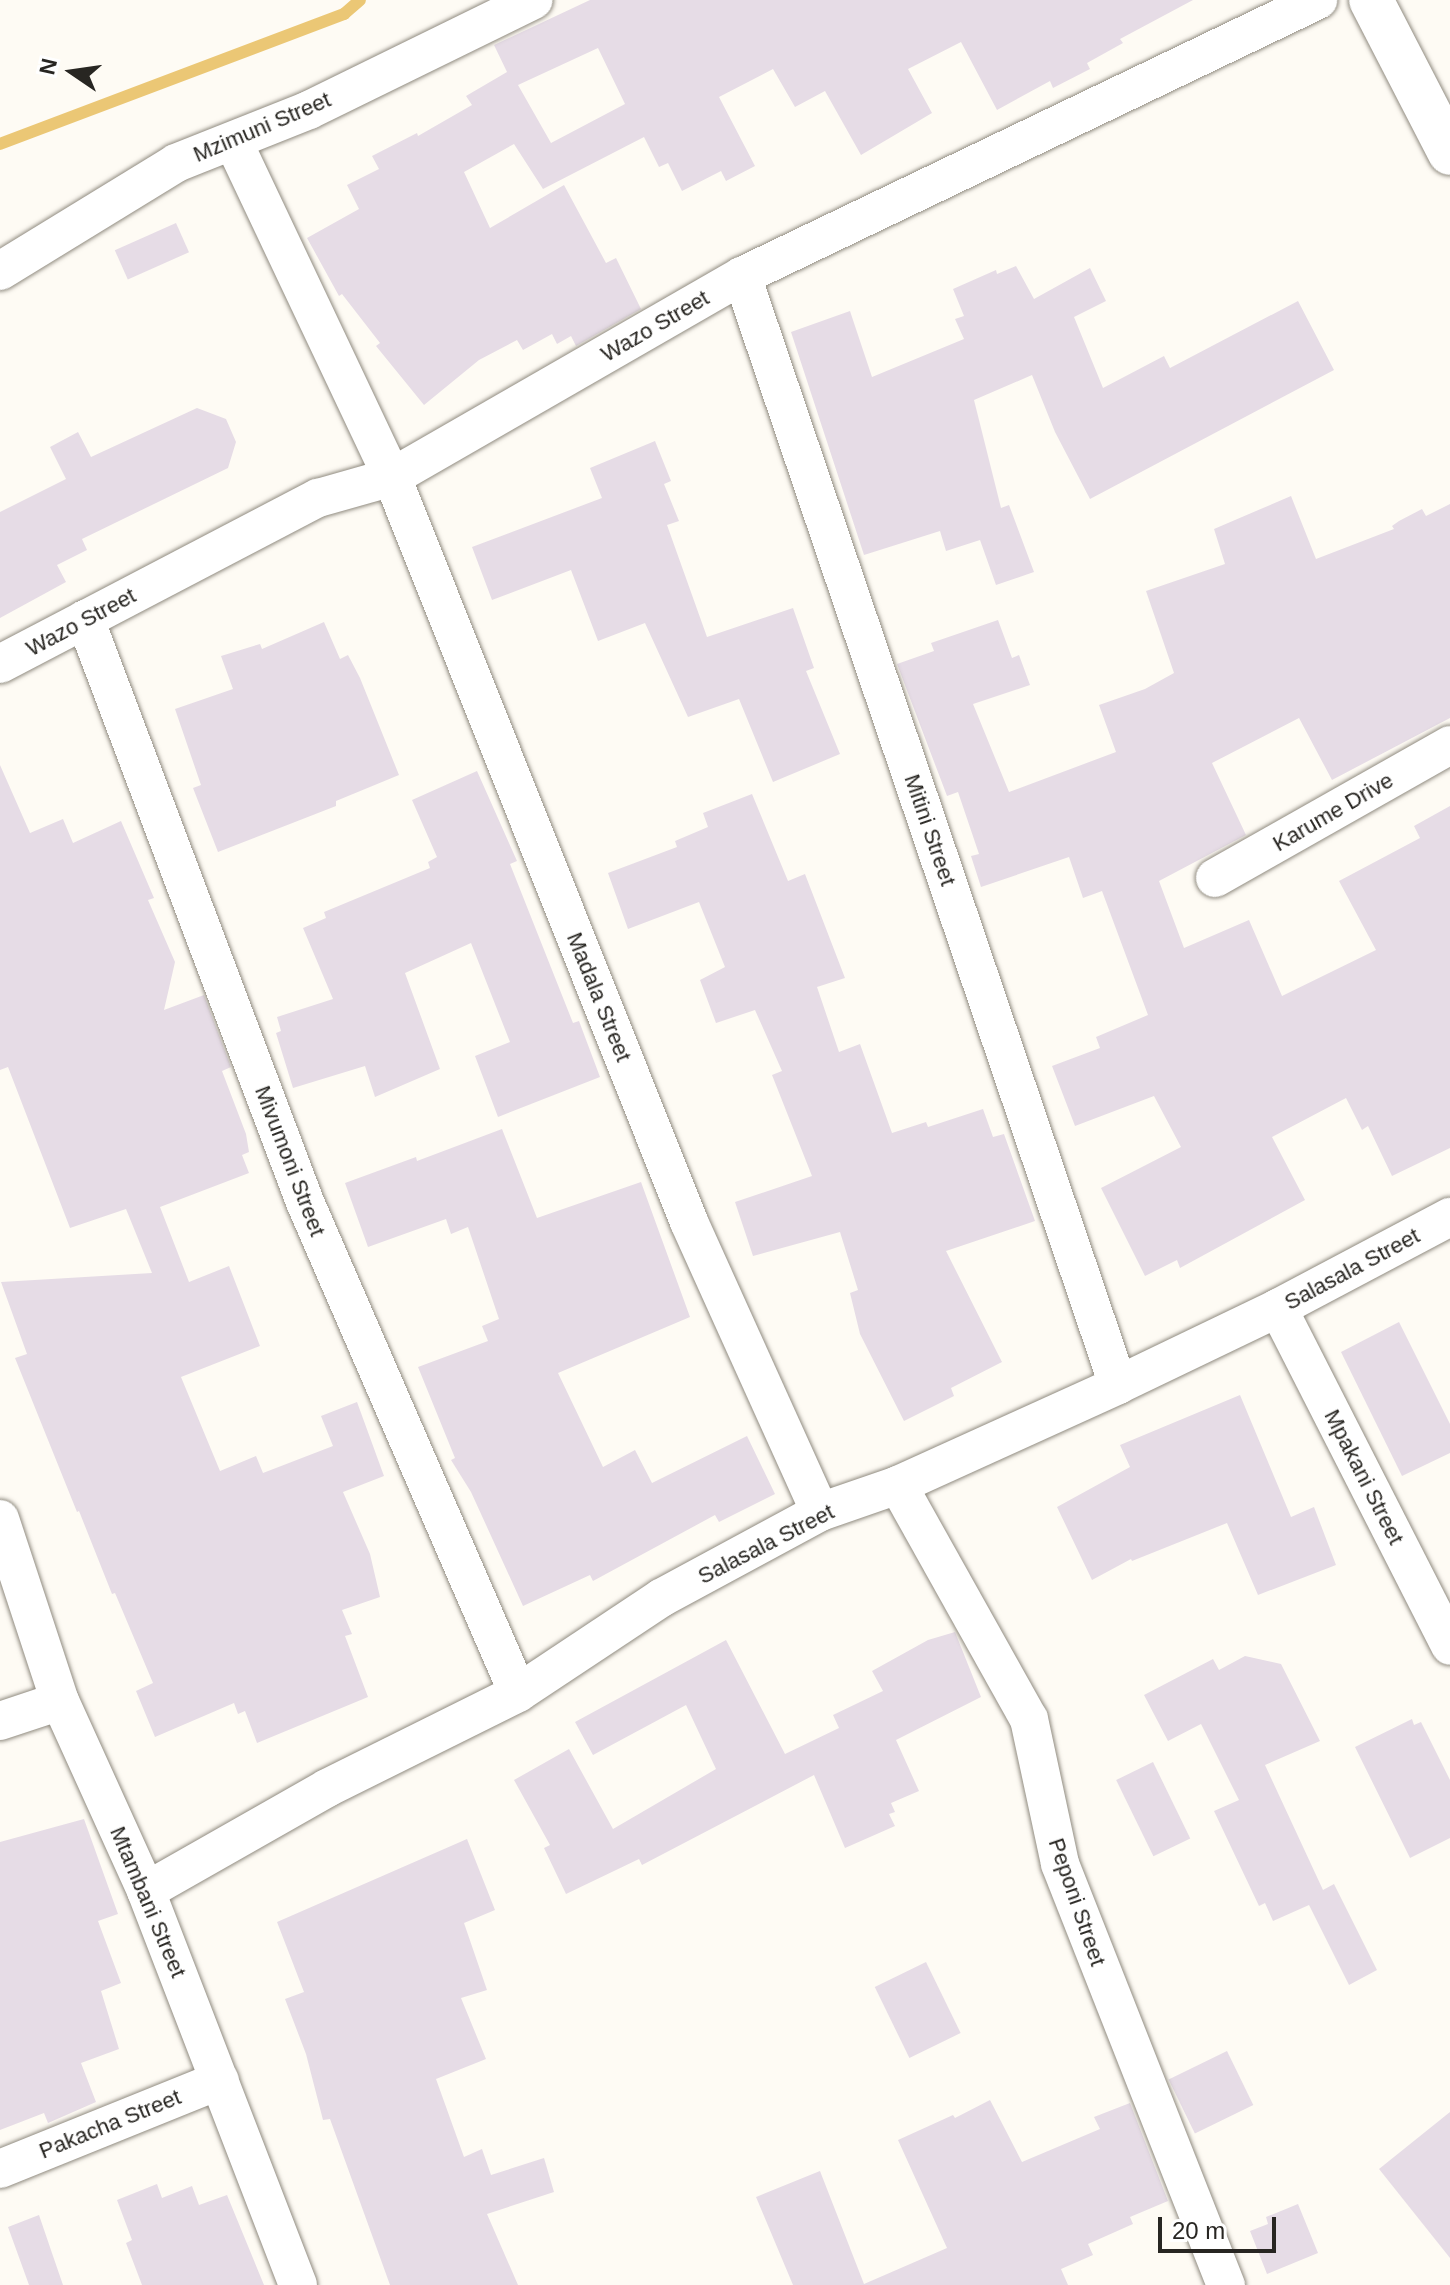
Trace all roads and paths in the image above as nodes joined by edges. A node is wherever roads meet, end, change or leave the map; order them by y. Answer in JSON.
{"nodes":[{"id":1,"x":534,"y":0,"type":"edge"},
{"id":2,"x":1318,"y":0,"type":"edge"},
{"id":3,"x":1371,"y":0,"type":"edge"},
{"id":4,"x":1445,"y":129,"type":"edge"},
{"id":5,"x":233,"y":141,"type":"junction"},
{"id":6,"x":0,"y":271,"type":"edge"},
{"id":7,"x":742,"y":276,"type":"junction"},
{"id":8,"x":392,"y":477,"type":"junction"},
{"id":9,"x":85,"y":619,"type":"junction"},
{"id":10,"x":0,"y":664,"type":"edge"},
{"id":11,"x":1450,"y":745,"type":"edge"},
{"id":12,"x":1215,"y":878,"type":"dead end"},
{"id":13,"x":1450,"y":1217,"type":"edge"},
{"id":14,"x":1278,"y":1308,"type":"junction"},
{"id":15,"x":1118,"y":1385,"type":"junction"},
{"id":16,"x":898,"y":1485,"type":"junction"},
{"id":17,"x":820,"y":1512,"type":"junction"},
{"id":18,"x":0,"y":1519,"type":"edge"},
{"id":19,"x":1450,"y":1646,"type":"edge"},
{"id":20,"x":518,"y":1693,"type":"junction"},
{"id":21,"x":60,"y":1701,"type":"junction"},
{"id":22,"x":0,"y":1721,"type":"edge"},
{"id":23,"x":146,"y":1891,"type":"junction"},
{"id":24,"x":220,"y":2080,"type":"junction"},
{"id":25,"x":0,"y":2169,"type":"edge"},
{"id":26,"x":298,"y":2285,"type":"edge"},
{"id":27,"x":1226,"y":2285,"type":"edge"}],
"edges":[{"from":1,"to":5,"type":"street","name":"Mzimuni Street"},
{"from":2,"to":7,"type":"street","name":"Wazo Street"},
{"from":3,"to":4,"type":"main road"},
{"from":5,"to":6,"type":"street","name":"Mzimuni Street"},
{"from":5,"to":8,"type":"street","name":"Madala Street"},
{"from":7,"to":8,"type":"street","name":"Wazo Street"},
{"from":7,"to":15,"type":"street","name":"Mitini Street"},
{"from":8,"to":9,"type":"street","name":"Wazo Street"},
{"from":8,"to":17,"type":"street","name":"Madala Street"},
{"from":9,"to":10,"type":"street","name":"Wazo Street"},
{"from":9,"to":20,"type":"street","name":"Mivumoni Street"},
{"from":11,"to":12,"type":"street","name":"Karume Drive"},
{"from":13,"to":14,"type":"street","name":"Salasala Street"},
{"from":14,"to":15,"type":"street","name":"Salasala Street"},
{"from":14,"to":19,"type":"street","name":"Mpakani Street"},
{"from":15,"to":16,"type":"street","name":"Salasala Street"},
{"from":16,"to":17,"type":"street","name":"Salasala Street"},
{"from":16,"to":27,"type":"street","name":"Peponi Street"},
{"from":17,"to":20,"type":"street","name":"Salasala Street"},
{"from":18,"to":21,"type":"street","name":"Mtambani Street"},
{"from":20,"to":23,"type":"street","name":"Salasala Street"},
{"from":21,"to":22,"type":"street"},
{"from":21,"to":23,"type":"street","name":"Mtambani Street"},
{"from":23,"to":24,"type":"street","name":"Mtambani Street"},
{"from":24,"to":25,"type":"street","name":"Pakacha Street"},
{"from":24,"to":26,"type":"street","name":"Mtambani Street"}]}
